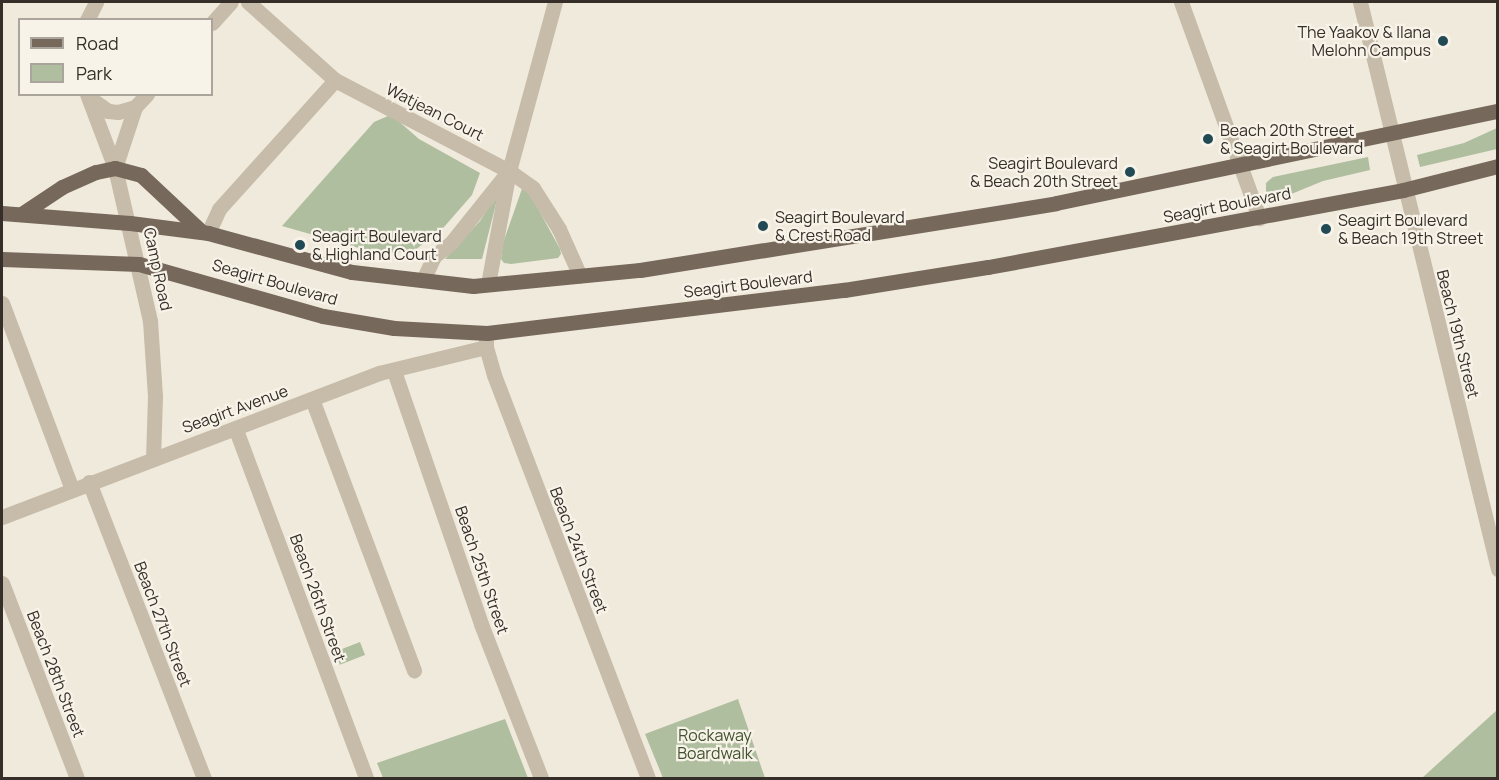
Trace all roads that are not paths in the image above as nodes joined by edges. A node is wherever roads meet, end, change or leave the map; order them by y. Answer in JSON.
{"nodes":[{"id":1,"x":96,"y":2,"type":"edge"},
{"id":2,"x":231,"y":2,"type":"edge"},
{"id":3,"x":248,"y":2,"type":"edge"},
{"id":4,"x":555,"y":2,"type":"edge"},
{"id":5,"x":1181,"y":2,"type":"edge"},
{"id":6,"x":1360,"y":2,"type":"edge"},
{"id":7,"x":88,"y":18,"type":"edge"},
{"id":8,"x":213,"y":22,"type":"edge"},
{"id":9,"x":336,"y":80,"type":"junction"},
{"id":10,"x":89,"y":96,"type":"edge"},
{"id":11,"x":89,"y":96,"type":"edge"},
{"id":12,"x":145,"y":96,"type":"edge"},
{"id":13,"x":135,"y":107,"type":"junction"},
{"id":14,"x":1497,"y":111,"type":"edge"},
{"id":15,"x":1392,"y":135,"type":"junction"},
{"id":16,"x":1239,"y":166,"type":"junction"},
{"id":17,"x":1497,"y":166,"type":"edge"},
{"id":18,"x":115,"y":168,"type":"junction"},
{"id":19,"x":509,"y":171,"type":"junction"},
{"id":20,"x":1403,"y":190,"type":"junction"},
{"id":21,"x":2,"y":213,"type":"edge"},
{"id":22,"x":23,"y":213,"type":"junction"},
{"id":23,"x":1259,"y":218,"type":"junction"},
{"id":24,"x":130,"y":223,"type":"junction"},
{"id":25,"x":205,"y":233,"type":"junction"},
{"id":26,"x":2,"y":259,"type":"edge"},
{"id":27,"x":139,"y":264,"type":"junction"},
{"id":28,"x":580,"y":276,"type":"junction"},
{"id":29,"x":423,"y":280,"type":"junction"},
{"id":30,"x":488,"y":284,"type":"junction"},
{"id":31,"x":2,"y":303,"type":"edge"},
{"id":32,"x":486,"y":340,"type":"junction"},
{"id":33,"x":394,"y":371,"type":"junction"},
{"id":34,"x":312,"y":399,"type":"junction"},
{"id":35,"x":236,"y":430,"type":"junction"},
{"id":36,"x":153,"y":458,"type":"junction"},
{"id":37,"x":89,"y":482,"type":"junction"},
{"id":38,"x":72,"y":489,"type":"junction"},
{"id":39,"x":2,"y":517,"type":"edge"},
{"id":40,"x":1497,"y":569,"type":"edge"},
{"id":41,"x":2,"y":583,"type":"edge"},
{"id":42,"x":414,"y":672,"type":"dead end"},
{"id":43,"x":76,"y":778,"type":"edge"},
{"id":44,"x":204,"y":778,"type":"edge"},
{"id":45,"x":366,"y":778,"type":"edge"},
{"id":46,"x":541,"y":778,"type":"edge"},
{"id":47,"x":648,"y":778,"type":"edge"}],
"edges":[{"from":1,"to":7,"type":"street"},
{"from":2,"to":8,"type":"street"},
{"from":3,"to":9,"type":"street","name":"Watjean Court"},
{"from":4,"to":19,"type":"street"},
{"from":5,"to":16,"type":"street"},
{"from":6,"to":15,"type":"street","name":"Beach 19th Street"},
{"from":9,"to":19,"type":"street","name":"Watjean Court"},
{"from":9,"to":25,"type":"street"},
{"from":10,"to":13,"type":"street"},
{"from":11,"to":18,"type":"street","name":"Camp Road"},
{"from":12,"to":13,"type":"street"},
{"from":13,"to":18,"type":"street"},
{"from":14,"to":15,"type":"main road","name":"Seagirt Boulevard"},
{"from":15,"to":16,"type":"main road","name":"Seagirt Boulevard"},
{"from":15,"to":20,"type":"street","name":"Beach 19th Street"},
{"from":16,"to":23,"type":"street"},
{"from":16,"to":28,"type":"main road","name":"Seagirt Boulevard"},
{"from":17,"to":20,"type":"main road","name":"Seagirt Boulevard"},
{"from":18,"to":22,"type":"main road"},
{"from":18,"to":24,"type":"street","name":"Camp Road"},
{"from":18,"to":25,"type":"main road"},
{"from":19,"to":28,"type":"street","name":"Watjean Court"},
{"from":19,"to":29,"type":"street"},
{"from":19,"to":30,"type":"street"},
{"from":20,"to":23,"type":"main road","name":"Seagirt Boulevard"},
{"from":20,"to":40,"type":"street","name":"Beach 19th Street"},
{"from":21,"to":22,"type":"main road","name":"Seagirt Boulevard"},
{"from":22,"to":24,"type":"main road","name":"Seagirt Boulevard"},
{"from":23,"to":32,"type":"main road","name":"Seagirt Boulevard"},
{"from":24,"to":25,"type":"main road","name":"Seagirt Boulevard"},
{"from":24,"to":27,"type":"street","name":"Camp Road"},
{"from":25,"to":29,"type":"main road","name":"Seagirt Boulevard"},
{"from":26,"to":27,"type":"main road","name":"Seagirt Boulevard"},
{"from":27,"to":32,"type":"main road","name":"Seagirt Boulevard"},
{"from":27,"to":36,"type":"street","name":"Camp Road"},
{"from":28,"to":30,"type":"main road","name":"Seagirt Boulevard"},
{"from":29,"to":30,"type":"main road","name":"Seagirt Boulevard"},
{"from":31,"to":38,"type":"street"},
{"from":32,"to":33,"type":"street","name":"Seagirt Avenue"},
{"from":32,"to":47,"type":"street","name":"Beach 24th Street"},
{"from":33,"to":34,"type":"street","name":"Seagirt Avenue"},
{"from":33,"to":46,"type":"street","name":"Beach 25th Street"},
{"from":34,"to":35,"type":"street","name":"Seagirt Avenue"},
{"from":34,"to":42,"type":"street"},
{"from":35,"to":36,"type":"street","name":"Seagirt Avenue"},
{"from":35,"to":45,"type":"street","name":"Beach 26th Street"},
{"from":36,"to":37,"type":"street","name":"Seagirt Avenue"},
{"from":37,"to":38,"type":"street","name":"Seagirt Avenue"},
{"from":37,"to":44,"type":"street","name":"Beach 27th Street"},
{"from":38,"to":39,"type":"street","name":"Seagirt Avenue"},
{"from":41,"to":43,"type":"street","name":"Beach 28th Street"}]}
